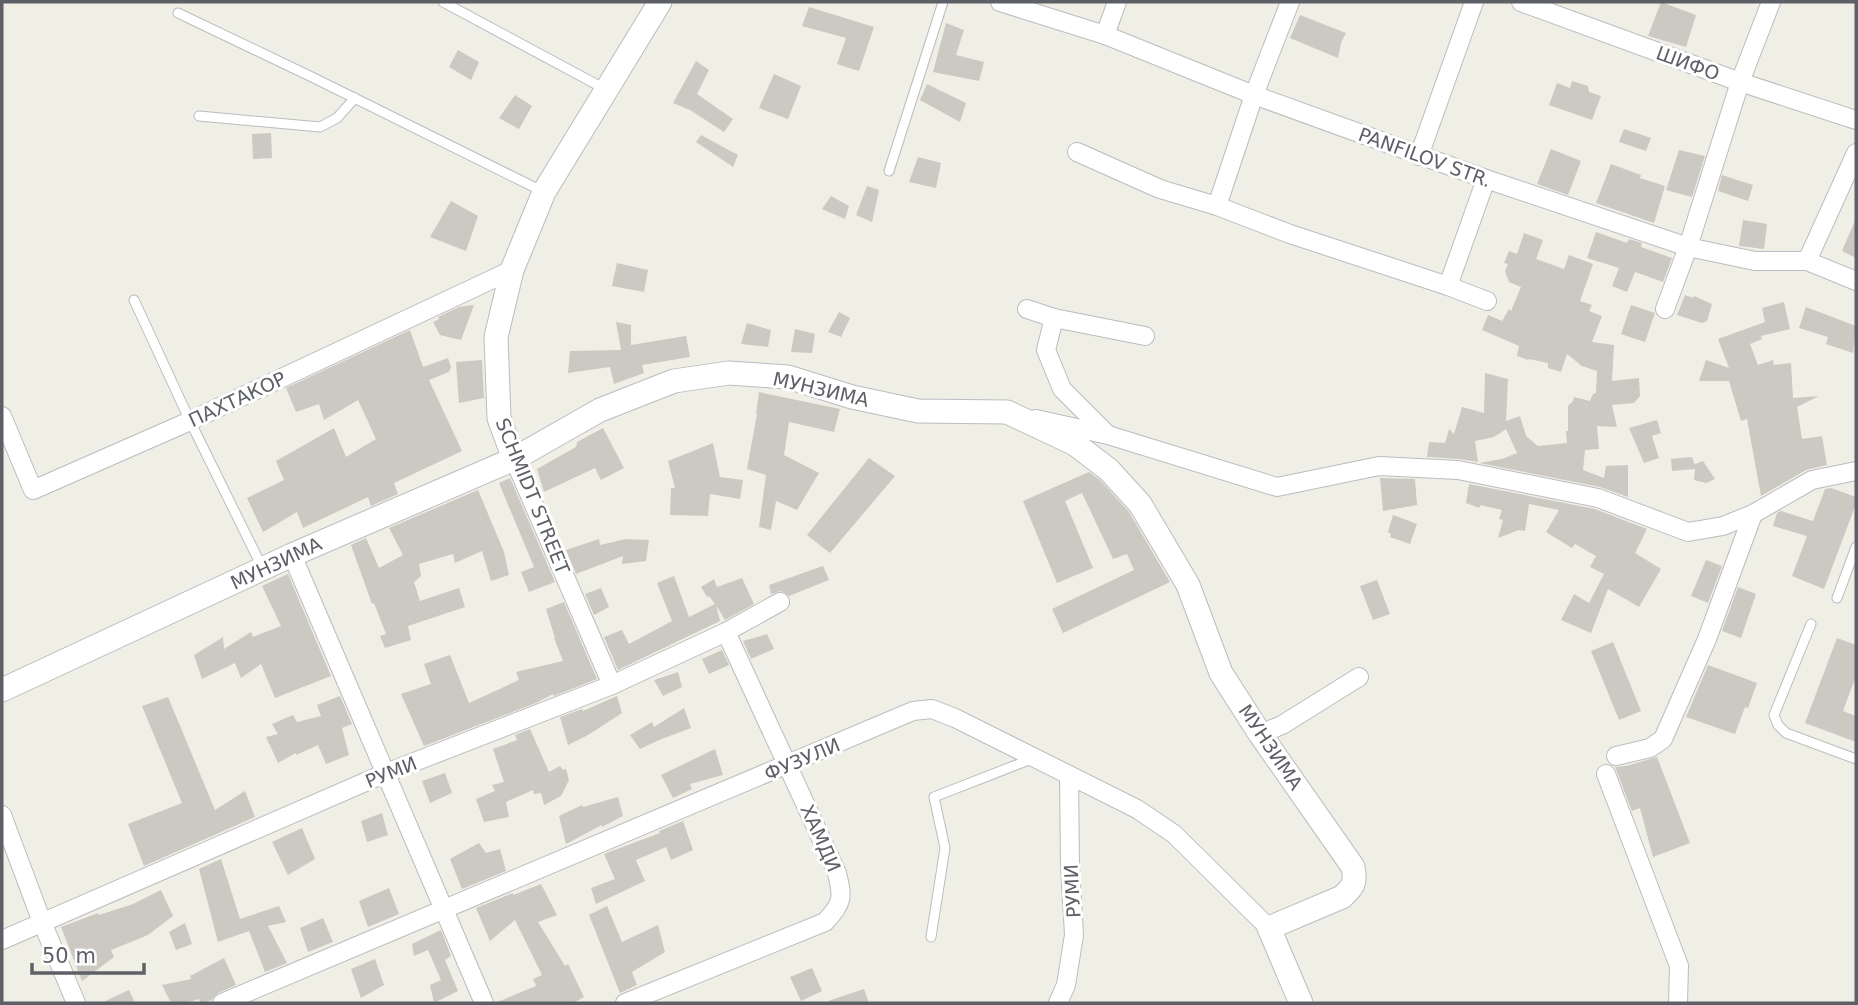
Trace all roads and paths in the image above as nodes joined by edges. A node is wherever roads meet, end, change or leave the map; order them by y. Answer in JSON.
{"nodes":[{"id":1,"x":443,"y":2,"type":"edge"},
{"id":2,"x":660,"y":2,"type":"edge"},
{"id":3,"x":943,"y":2,"type":"edge"},
{"id":4,"x":1000,"y":2,"type":"edge"},
{"id":5,"x":1117,"y":2,"type":"edge"},
{"id":6,"x":1290,"y":2,"type":"edge"},
{"id":7,"x":1474,"y":2,"type":"edge"},
{"id":8,"x":1521,"y":2,"type":"edge"},
{"id":9,"x":1771,"y":2,"type":"edge"},
{"id":10,"x":178,"y":13,"type":"dead end"},
{"id":11,"x":1105,"y":35,"type":"junction"},
{"id":12,"x":1740,"y":82,"type":"junction"},
{"id":13,"x":608,"y":90,"type":"junction"},
{"id":14,"x":1254,"y":95,"type":"junction"},
{"id":15,"x":355,"y":98,"type":"junction"},
{"id":16,"x":199,"y":116,"type":"dead end"},
{"id":17,"x":1856,"y":120,"type":"edge"},
{"id":18,"x":1077,"y":152,"type":"dead end"},
{"id":19,"x":1856,"y":153,"type":"edge"},
{"id":20,"x":1419,"y":156,"type":"junction"},
{"id":21,"x":889,"y":171,"type":"dead end"},
{"id":22,"x":1486,"y":179,"type":"junction"},
{"id":23,"x":544,"y":192,"type":"junction"},
{"id":24,"x":1217,"y":206,"type":"junction"},
{"id":25,"x":1688,"y":247,"type":"junction"},
{"id":26,"x":1807,"y":261,"type":"junction"},
{"id":27,"x":512,"y":270,"type":"junction"},
{"id":28,"x":1856,"y":281,"type":"edge"},
{"id":29,"x":1448,"y":286,"type":"junction"},
{"id":30,"x":134,"y":300,"type":"dead end"},
{"id":31,"x":1488,"y":301,"type":"dead end"},
{"id":32,"x":1027,"y":309,"type":"dead end"},
{"id":33,"x":1665,"y":309,"type":"dead end"},
{"id":34,"x":1054,"y":318,"type":"junction"},
{"id":35,"x":1144,"y":336,"type":"dead end"},
{"id":36,"x":1007,"y":412,"type":"junction"},
{"id":37,"x":2,"y":416,"type":"edge"},
{"id":38,"x":190,"y":421,"type":"junction"},
{"id":39,"x":1108,"y":435,"type":"junction"},
{"id":40,"x":514,"y":460,"type":"junction"},
{"id":41,"x":1856,"y":471,"type":"edge"},
{"id":42,"x":1753,"y":514,"type":"junction"},
{"id":43,"x":1856,"y":547,"type":"edge"},
{"id":44,"x":292,"y":555,"type":"junction"},
{"id":45,"x":263,"y":569,"type":"junction"},
{"id":46,"x":1837,"y":598,"type":"dead end"},
{"id":47,"x":780,"y":602,"type":"dead end"},
{"id":48,"x":1811,"y":624,"type":"dead end"},
{"id":49,"x":726,"y":632,"type":"junction"},
{"id":50,"x":1359,"y":677,"type":"dead end"},
{"id":51,"x":612,"y":685,"type":"junction"},
{"id":52,"x":2,"y":690,"type":"edge"},
{"id":53,"x":1260,"y":734,"type":"junction"},
{"id":54,"x":1616,"y":756,"type":"dead end"},
{"id":55,"x":1035,"y":758,"type":"junction"},
{"id":56,"x":1856,"y":759,"type":"edge"},
{"id":57,"x":788,"y":765,"type":"junction"},
{"id":58,"x":386,"y":773,"type":"junction"},
{"id":59,"x":1606,"y":774,"type":"dead end"},
{"id":60,"x":1069,"y":775,"type":"junction"},
{"id":61,"x":2,"y":815,"type":"edge"},
{"id":62,"x":444,"y":910,"type":"junction"},
{"id":63,"x":42,"y":922,"type":"junction"},
{"id":64,"x":1269,"y":928,"type":"junction"},
{"id":65,"x":931,"y":937,"type":"dead end"},
{"id":66,"x":2,"y":940,"type":"edge"},
{"id":67,"x":1060,"y":1002,"type":"edge"},
{"id":68,"x":76,"y":1003,"type":"edge"},
{"id":69,"x":222,"y":1003,"type":"edge"},
{"id":70,"x":484,"y":1003,"type":"edge"},
{"id":71,"x":625,"y":1003,"type":"edge"},
{"id":72,"x":1301,"y":1003,"type":"edge"},
{"id":73,"x":1678,"y":1003,"type":"edge"}],
"edges":[{"from":1,"to":13,"type":"lane"},
{"from":2,"to":13,"type":"street","name":"SCHMIDT STREET"},
{"from":3,"to":21,"type":"lane"},
{"from":4,"to":11,"type":"street","name":"PANFILOV STR."},
{"from":5,"to":11,"type":"street"},
{"from":6,"to":14,"type":"street"},
{"from":7,"to":20,"type":"street"},
{"from":8,"to":12,"type":"street","name":"ШИФО"},
{"from":9,"to":12,"type":"street"},
{"from":10,"to":15,"type":"lane"},
{"from":11,"to":14,"type":"street","name":"PANFILOV STR."},
{"from":12,"to":17,"type":"street","name":"ШИФО"},
{"from":12,"to":25,"type":"street"},
{"from":13,"to":23,"type":"street","name":"SCHMIDT STREET"},
{"from":14,"to":20,"type":"street","name":"PANFILOV STR."},
{"from":14,"to":24,"type":"street"},
{"from":15,"to":16,"type":"lane"},
{"from":15,"to":23,"type":"lane"},
{"from":18,"to":24,"type":"street"},
{"from":19,"to":26,"type":"street"},
{"from":20,"to":22,"type":"street","name":"PANFILOV STR."},
{"from":22,"to":25,"type":"street","name":"PANFILOV STR."},
{"from":22,"to":29,"type":"street"},
{"from":23,"to":27,"type":"street","name":"SCHMIDT STREET"},
{"from":24,"to":29,"type":"street"},
{"from":25,"to":26,"type":"street","name":"PANFILOV STR."},
{"from":25,"to":33,"type":"street"},
{"from":26,"to":28,"type":"street","name":"PANFILOV STR."},
{"from":27,"to":38,"type":"street","name":"ПАХТАКОР"},
{"from":27,"to":40,"type":"street","name":"SCHMIDT STREET"},
{"from":29,"to":31,"type":"street"},
{"from":30,"to":38,"type":"lane"},
{"from":32,"to":34,"type":"street"},
{"from":34,"to":35,"type":"street"},
{"from":34,"to":39,"type":"street"},
{"from":36,"to":39,"type":"street"},
{"from":36,"to":40,"type":"street","name":"МУНЗИМА"},
{"from":36,"to":53,"type":"street","name":"МУНЗИМА"},
{"from":37,"to":38,"type":"street","name":"ПАХТАКОР"},
{"from":38,"to":45,"type":"lane"},
{"from":39,"to":42,"type":"street"},
{"from":40,"to":44,"type":"street","name":"МУНЗИМА"},
{"from":40,"to":51,"type":"street","name":"SCHMIDT STREET"},
{"from":41,"to":42,"type":"street"},
{"from":42,"to":54,"type":"street"},
{"from":43,"to":46,"type":"lane"},
{"from":44,"to":45,"type":"street","name":"МУНЗИМА"},
{"from":44,"to":58,"type":"street"},
{"from":45,"to":52,"type":"street","name":"МУНЗИМА"},
{"from":47,"to":49,"type":"street","name":"РУМИ"},
{"from":48,"to":56,"type":"lane"},
{"from":49,"to":51,"type":"street","name":"РУМИ"},
{"from":49,"to":57,"type":"street","name":"ХАМДИ"},
{"from":50,"to":53,"type":"street"},
{"from":51,"to":58,"type":"street","name":"РУМИ"},
{"from":53,"to":64,"type":"street","name":"МУНЗИМА"},
{"from":55,"to":57,"type":"street","name":"ФУЗУЛИ"},
{"from":55,"to":60,"type":"street","name":"ФУЗУЛИ"},
{"from":55,"to":65,"type":"lane"},
{"from":57,"to":62,"type":"street","name":"ФУЗУЛИ"},
{"from":57,"to":71,"type":"street","name":"ХАМДИ"},
{"from":58,"to":62,"type":"street"},
{"from":58,"to":63,"type":"street","name":"РУМИ"},
{"from":59,"to":73,"type":"street"},
{"from":60,"to":64,"type":"street","name":"ФУЗУЛИ"},
{"from":60,"to":67,"type":"street","name":"РУМИ"},
{"from":61,"to":63,"type":"street"},
{"from":62,"to":69,"type":"street","name":"ФУЗУЛИ"},
{"from":62,"to":70,"type":"street"},
{"from":63,"to":66,"type":"street","name":"РУМИ"},
{"from":63,"to":68,"type":"street"},
{"from":64,"to":72,"type":"street","name":"ФУЗУЛИ"}]}
